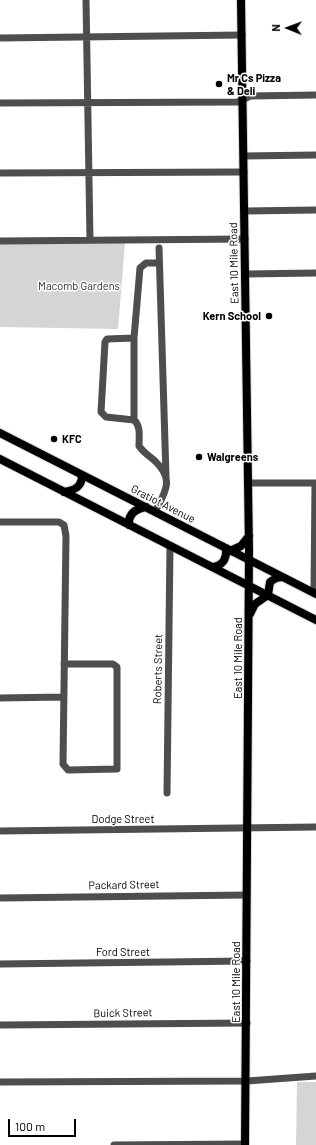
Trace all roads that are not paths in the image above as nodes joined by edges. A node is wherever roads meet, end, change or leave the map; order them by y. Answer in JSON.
{"nodes":[{"id":1,"x":86,"y":0,"type":"edge"},
{"id":2,"x":241,"y":0,"type":"edge"},
{"id":3,"x":242,"y":35,"type":"junction"},
{"id":4,"x":87,"y":37,"type":"junction"},
{"id":5,"x":0,"y":38,"type":"edge"},
{"id":6,"x":316,"y":95,"type":"edge"},
{"id":7,"x":243,"y":100,"type":"junction"},
{"id":8,"x":0,"y":103,"type":"edge"},
{"id":9,"x":87,"y":103,"type":"junction"},
{"id":10,"x":316,"y":155,"type":"edge"},
{"id":11,"x":244,"y":156,"type":"junction"},
{"id":12,"x":244,"y":172,"type":"junction"},
{"id":13,"x":0,"y":173,"type":"edge"},
{"id":14,"x":89,"y":173,"type":"junction"},
{"id":15,"x":316,"y":210,"type":"edge"},
{"id":16,"x":244,"y":211,"type":"junction"},
{"id":17,"x":245,"y":239,"type":"junction"},
{"id":18,"x":90,"y":240,"type":"junction"},
{"id":19,"x":0,"y":241,"type":"edge"},
{"id":20,"x":159,"y":248,"type":"dead end"},
{"id":21,"x":159,"y":264,"type":"junction"},
{"id":22,"x":316,"y":273,"type":"edge"},
{"id":23,"x":246,"y":274,"type":"junction"},
{"id":24,"x":134,"y":338,"type":"junction"},
{"id":25,"x":134,"y":420,"type":"junction"},
{"id":26,"x":0,"y":433,"type":"edge"},
{"id":27,"x":0,"y":459,"type":"edge"},
{"id":28,"x":82,"y":475,"type":"junction"},
{"id":29,"x":166,"y":476,"type":"junction"},
{"id":30,"x":248,"y":483,"type":"junction"},
{"id":31,"x":316,"y":483,"type":"edge"},
{"id":32,"x":64,"y":492,"type":"junction"},
{"id":33,"x":146,"y":507,"type":"junction"},
{"id":34,"x":155,"y":512,"type":"junction"},
{"id":35,"x":0,"y":522,"type":"edge"},
{"id":36,"x":129,"y":525,"type":"junction"},
{"id":37,"x":249,"y":536,"type":"junction"},
{"id":38,"x":170,"y":546,"type":"junction"},
{"id":39,"x":228,"y":550,"type":"junction"},
{"id":40,"x":249,"y":561,"type":"junction"},
{"id":41,"x":213,"y":567,"type":"junction"},
{"id":42,"x":282,"y":577,"type":"junction"},
{"id":43,"x":249,"y":586,"type":"junction"},
{"id":44,"x":315,"y":594,"type":"edge"},
{"id":45,"x":268,"y":596,"type":"junction"},
{"id":46,"x":249,"y":616,"type":"junction"},
{"id":47,"x":316,"y":620,"type":"edge"},
{"id":48,"x":64,"y":664,"type":"junction"},
{"id":49,"x":63,"y":697,"type":"junction"},
{"id":50,"x":0,"y":698,"type":"edge"},
{"id":51,"x":167,"y":793,"type":"dead end"},
{"id":52,"x":316,"y":827,"type":"edge"},
{"id":53,"x":247,"y":829,"type":"junction"},
{"id":54,"x":0,"y":831,"type":"edge"},
{"id":55,"x":247,"y":895,"type":"junction"},
{"id":56,"x":0,"y":898,"type":"edge"},
{"id":57,"x":247,"y":961,"type":"junction"},
{"id":58,"x":0,"y":964,"type":"edge"},
{"id":59,"x":247,"y":1023,"type":"junction"},
{"id":60,"x":0,"y":1025,"type":"edge"},
{"id":61,"x":316,"y":1076,"type":"edge"},
{"id":62,"x":246,"y":1081,"type":"junction"},
{"id":63,"x":0,"y":1082,"type":"edge"},
{"id":64,"x":245,"y":1144,"type":"edge"},
{"id":65,"x":114,"y":1145,"type":"edge"}],
"edges":[{"from":1,"to":4,"type":"street"},
{"from":2,"to":3,"type":"main road"},
{"from":3,"to":4,"type":"street"},
{"from":3,"to":7,"type":"main road"},
{"from":4,"to":5,"type":"street"},
{"from":4,"to":9,"type":"street"},
{"from":6,"to":7,"type":"street"},
{"from":7,"to":9,"type":"street"},
{"from":7,"to":11,"type":"main road"},
{"from":8,"to":9,"type":"street"},
{"from":9,"to":14,"type":"street"},
{"from":10,"to":11,"type":"street"},
{"from":11,"to":12,"type":"main road","name":"East 10 Mile Road"},
{"from":12,"to":14,"type":"street"},
{"from":12,"to":16,"type":"main road","name":"East 10 Mile Road"},
{"from":13,"to":14,"type":"street"},
{"from":14,"to":18,"type":"street"},
{"from":15,"to":16,"type":"street"},
{"from":16,"to":17,"type":"main road","name":"East 10 Mile Road"},
{"from":17,"to":18,"type":"street"},
{"from":17,"to":23,"type":"main road","name":"East 10 Mile Road"},
{"from":18,"to":19,"type":"street"},
{"from":20,"to":21,"type":"street"},
{"from":21,"to":24,"type":"street"},
{"from":21,"to":29,"type":"street"},
{"from":22,"to":23,"type":"street"},
{"from":23,"to":30,"type":"main road","name":"East 10 Mile Road"},
{"from":24,"to":25,"type":"street"},
{"from":24,"to":25,"type":"street"},
{"from":25,"to":29,"type":"street"},
{"from":26,"to":28,"type":"main road","name":"Gratiot Avenue"},
{"from":27,"to":32,"type":"main road"},
{"from":28,"to":32,"type":"main road"},
{"from":28,"to":33,"type":"main road","name":"Gratiot Avenue"},
{"from":29,"to":34,"type":"street"},
{"from":30,"to":31,"type":"street"},
{"from":30,"to":37,"type":"main road","name":"East 10 Mile Road"},
{"from":31,"to":44,"type":"street"},
{"from":32,"to":36,"type":"main road"},
{"from":33,"to":34,"type":"main road","name":"Gratiot Avenue"},
{"from":33,"to":36,"type":"main road"},
{"from":34,"to":39,"type":"main road","name":"Gratiot Avenue"},
{"from":35,"to":48,"type":"street"},
{"from":36,"to":38,"type":"main road"},
{"from":37,"to":39,"type":"main road"},
{"from":37,"to":40,"type":"main road","name":"East 10 Mile Road"},
{"from":38,"to":41,"type":"main road"},
{"from":38,"to":51,"type":"street","name":"Roberts Street"},
{"from":39,"to":40,"type":"main road","name":"Gratiot Avenue"},
{"from":39,"to":41,"type":"main road"},
{"from":40,"to":42,"type":"main road","name":"Gratiot Avenue"},
{"from":40,"to":43,"type":"main road","name":"East 10 Mile Road"},
{"from":41,"to":43,"type":"main road"},
{"from":42,"to":44,"type":"main road","name":"Gratiot Avenue"},
{"from":42,"to":45,"type":"main road"},
{"from":43,"to":45,"type":"main road"},
{"from":43,"to":46,"type":"main road","name":"East 10 Mile Road"},
{"from":45,"to":46,"type":"main road"},
{"from":45,"to":47,"type":"main road"},
{"from":46,"to":53,"type":"main road","name":"East 10 Mile Road"},
{"from":48,"to":49,"type":"street"},
{"from":48,"to":49,"type":"street"},
{"from":49,"to":50,"type":"street"},
{"from":52,"to":53,"type":"street","name":"Dodge Street"},
{"from":53,"to":54,"type":"street","name":"Dodge Street"},
{"from":53,"to":55,"type":"main road","name":"East 10 Mile Road"},
{"from":55,"to":56,"type":"street","name":"Packard Street"},
{"from":55,"to":57,"type":"main road","name":"East 10 Mile Road"},
{"from":57,"to":58,"type":"street","name":"Ford Street"},
{"from":57,"to":59,"type":"main road","name":"East 10 Mile Road"},
{"from":59,"to":60,"type":"street","name":"Buick Street"},
{"from":59,"to":62,"type":"main road","name":"East 10 Mile Road"},
{"from":61,"to":62,"type":"street"},
{"from":62,"to":63,"type":"street"},
{"from":62,"to":64,"type":"main road","name":"East 10 Mile Road"},
{"from":64,"to":65,"type":"street"}]}
